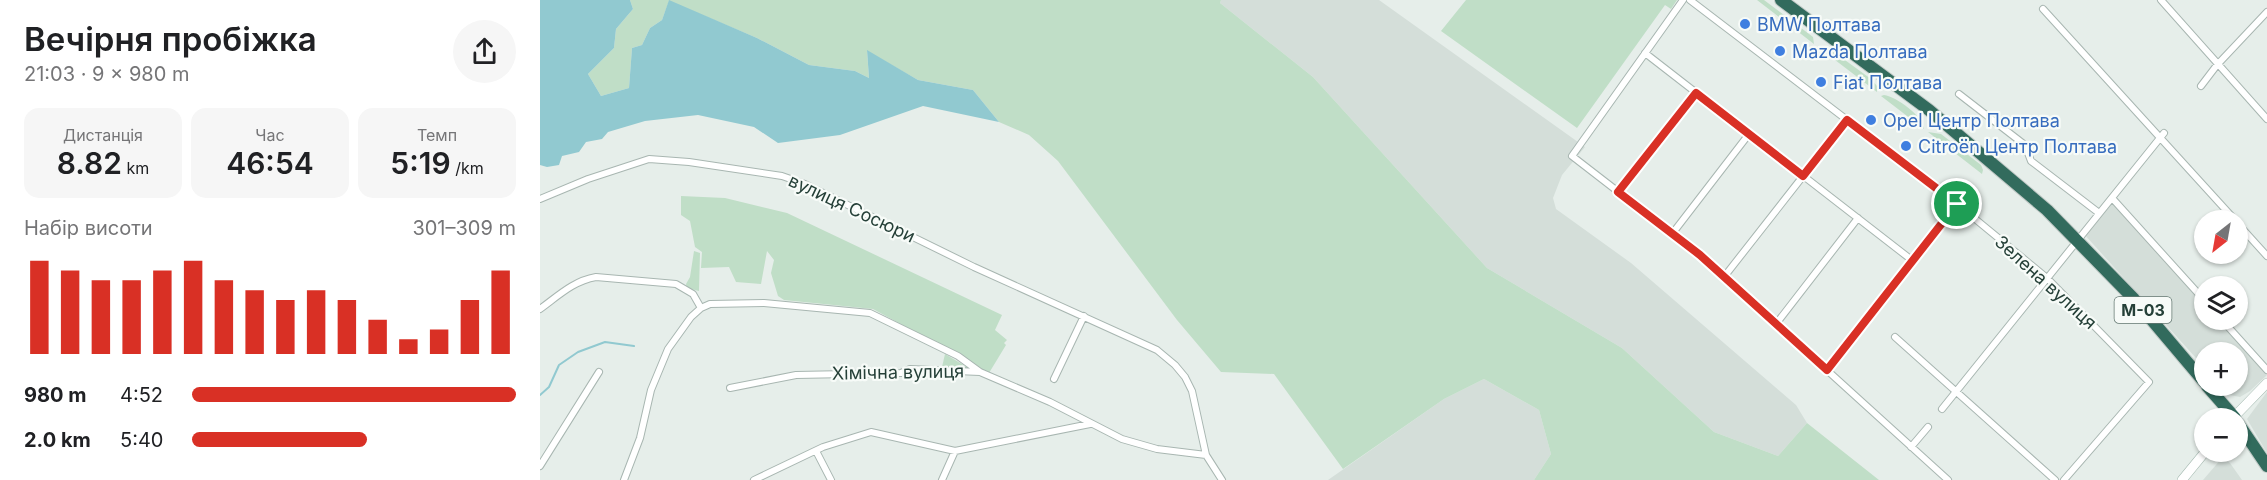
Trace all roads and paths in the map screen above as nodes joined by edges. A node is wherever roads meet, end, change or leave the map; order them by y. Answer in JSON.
{"nodes":[{"id":1,"x":1683,"y":0,"type":"edge"},
{"id":2,"x":1690,"y":0,"type":"edge"},
{"id":3,"x":1781,"y":0,"type":"edge"},
{"id":4,"x":1790,"y":0,"type":"edge"},
{"id":5,"x":2161,"y":0,"type":"edge"},
{"id":6,"x":2043,"y":9,"type":"dead end"},
{"id":7,"x":2267,"y":12,"type":"edge"},
{"id":8,"x":1645,"y":53,"type":"junction"},
{"id":9,"x":1865,"y":62,"type":"junction"},
{"id":10,"x":2217,"y":65,"type":"junction"},
{"id":11,"x":2201,"y":86,"type":"dead end"},
{"id":12,"x":1696,"y":93,"type":"junction"},
{"id":13,"x":1959,"y":94,"type":"dead end"},
{"id":14,"x":1847,"y":120,"type":"junction"},
{"id":15,"x":2267,"y":120,"type":"edge"},
{"id":16,"x":1749,"y":134,"type":"junction"},
{"id":17,"x":2162,"y":136,"type":"junction"},
{"id":18,"x":1803,"y":176,"type":"junction"},
{"id":19,"x":1618,"y":192,"type":"junction"},
{"id":20,"x":2112,"y":198,"type":"junction"},
{"id":21,"x":540,"y":199,"type":"edge"},
{"id":22,"x":1957,"y":204,"type":"junction"},
{"id":23,"x":2226,"y":210,"type":"edge"},
{"id":24,"x":2099,"y":213,"type":"junction"},
{"id":25,"x":1858,"y":218,"type":"junction"},
{"id":26,"x":1672,"y":234,"type":"junction"},
{"id":27,"x":2248,"y":235,"type":"edge"},
{"id":28,"x":2078,"y":240,"type":"junction"},
{"id":29,"x":2267,"y":256,"type":"edge"},
{"id":30,"x":1913,"y":261,"type":"junction"},
{"id":31,"x":1724,"y":278,"type":"junction"},
{"id":32,"x":2047,"y":278,"type":"junction"},
{"id":33,"x":2194,"y":289,"type":"edge"},
{"id":34,"x":701,"y":308,"type":"junction"},
{"id":35,"x":540,"y":309,"type":"edge"},
{"id":36,"x":1084,"y":316,"type":"junction"},
{"id":37,"x":1776,"y":324,"type":"junction"},
{"id":38,"x":2231,"y":330,"type":"edge"},
{"id":39,"x":1895,"y":337,"type":"dead end"},
{"id":40,"x":1827,"y":370,"type":"junction"},
{"id":41,"x":2194,"y":370,"type":"edge"},
{"id":42,"x":2267,"y":370,"type":"edge"},
{"id":43,"x":599,"y":372,"type":"dead end"},
{"id":44,"x":980,"y":372,"type":"junction"},
{"id":45,"x":1054,"y":379,"type":"dead end"},
{"id":46,"x":2267,"y":383,"type":"edge"},
{"id":47,"x":730,"y":388,"type":"dead end"},
{"id":48,"x":1956,"y":392,"type":"junction"},
{"id":49,"x":2216,"y":396,"type":"edge"},
{"id":50,"x":2226,"y":408,"type":"edge"},
{"id":51,"x":2245,"y":408,"type":"edge"},
{"id":52,"x":1942,"y":409,"type":"dead end"},
{"id":53,"x":1091,"y":424,"type":"junction"},
{"id":54,"x":1928,"y":427,"type":"dead end"},
{"id":55,"x":2248,"y":438,"type":"edge"},
{"id":56,"x":1911,"y":447,"type":"junction"},
{"id":57,"x":816,"y":451,"type":"junction"},
{"id":58,"x":955,"y":451,"type":"junction"},
{"id":59,"x":1206,"y":455,"type":"junction"},
{"id":60,"x":2197,"y":462,"type":"edge"},
{"id":61,"x":540,"y":466,"type":"edge"},
{"id":62,"x":2267,"y":466,"type":"edge"},
{"id":63,"x":624,"y":480,"type":"edge"},
{"id":64,"x":754,"y":480,"type":"edge"},
{"id":65,"x":831,"y":480,"type":"edge"},
{"id":66,"x":942,"y":480,"type":"edge"},
{"id":67,"x":1222,"y":480,"type":"edge"},
{"id":68,"x":1948,"y":480,"type":"edge"},
{"id":69,"x":2055,"y":480,"type":"edge"},
{"id":70,"x":2064,"y":480,"type":"edge"},
{"id":71,"x":2182,"y":480,"type":"edge"}],
"edges":[{"from":1,"to":8,"type":"street"},
{"from":2,"to":14,"type":"street","name":"Зелена вулиця"},
{"from":3,"to":9,"type":"highway","number":"М-03"},
{"from":4,"to":9,"type":"highway","number":"М-03"},
{"from":5,"to":10,"type":"street"},
{"from":6,"to":17,"type":"street"},
{"from":7,"to":10,"type":"street"},
{"from":8,"to":12,"type":"street"},
{"from":8,"to":19,"type":"street"},
{"from":9,"to":28,"type":"highway","number":"М-03"},
{"from":10,"to":11,"type":"street"},
{"from":10,"to":15,"type":"street"},
{"from":12,"to":16,"type":"street"},
{"from":12,"to":19,"type":"street"},
{"from":13,"to":24,"type":"street"},
{"from":14,"to":18,"type":"street"},
{"from":14,"to":22,"type":"street","name":"Зелена вулиця"},
{"from":16,"to":18,"type":"street"},
{"from":16,"to":26,"type":"street"},
{"from":17,"to":20,"type":"street"},
{"from":17,"to":23,"type":"street"},
{"from":18,"to":25,"type":"street"},
{"from":18,"to":31,"type":"street"},
{"from":19,"to":26,"type":"street"},
{"from":20,"to":24,"type":"street"},
{"from":20,"to":33,"type":"street"},
{"from":21,"to":36,"type":"street","name":"вулиця Сосюри"},
{"from":22,"to":30,"type":"street"},
{"from":22,"to":32,"type":"street","name":"Зелена вулиця"},
{"from":24,"to":28,"type":"street"},
{"from":25,"to":30,"type":"street"},
{"from":25,"to":37,"type":"street"},
{"from":26,"to":31,"type":"street"},
{"from":27,"to":29,"type":"street"},
{"from":28,"to":32,"type":"street"},
{"from":28,"to":41,"type":"highway","number":"М-03"},
{"from":30,"to":40,"type":"street"},
{"from":31,"to":37,"type":"street"},
{"from":32,"to":48,"type":"street"},
{"from":32,"to":70,"type":"street","name":"Зелена вулиця"},
{"from":34,"to":35,"type":"street"},
{"from":34,"to":44,"type":"street"},
{"from":34,"to":63,"type":"street"},
{"from":36,"to":45,"type":"street"},
{"from":36,"to":59,"type":"street","name":"вулиця Сосюри"},
{"from":37,"to":40,"type":"street"},
{"from":38,"to":42,"type":"street"},
{"from":39,"to":48,"type":"street"},
{"from":40,"to":56,"type":"street"},
{"from":43,"to":61,"type":"street"},
{"from":44,"to":47,"type":"street","name":"Хімічна вулиця"},
{"from":44,"to":53,"type":"street","name":"Хімічна вулиця"},
{"from":46,"to":51,"type":"main road"},
{"from":48,"to":52,"type":"street"},
{"from":48,"to":69,"type":"street"},
{"from":49,"to":50,"type":"highway","number":"М-03"},
{"from":53,"to":58,"type":"street"},
{"from":53,"to":59,"type":"street","name":"Хімічна вулиця"},
{"from":54,"to":56,"type":"street"},
{"from":55,"to":62,"type":"highway","number":"М-03"},
{"from":56,"to":68,"type":"street"},
{"from":57,"to":58,"type":"street"},
{"from":57,"to":64,"type":"street"},
{"from":57,"to":65,"type":"street"},
{"from":58,"to":66,"type":"street"},
{"from":59,"to":67,"type":"street","name":"вулиця Сосюри"},
{"from":60,"to":71,"type":"main road"}]}
